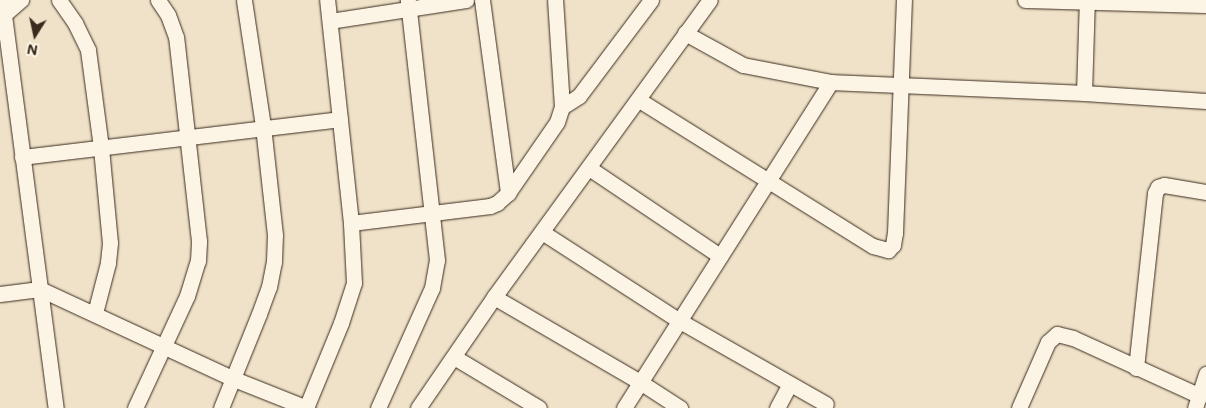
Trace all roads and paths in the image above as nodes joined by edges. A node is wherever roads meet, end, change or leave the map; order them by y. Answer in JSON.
{"nodes":[{"id":1,"x":2,"y":0,"type":"edge"},
{"id":2,"x":21,"y":0,"type":"edge"},
{"id":3,"x":58,"y":0,"type":"edge"},
{"id":4,"x":158,"y":0,"type":"edge"},
{"id":5,"x":244,"y":0,"type":"edge"},
{"id":6,"x":327,"y":0,"type":"edge"},
{"id":7,"x":466,"y":0,"type":"edge"},
{"id":8,"x":482,"y":0,"type":"edge"},
{"id":9,"x":555,"y":0,"type":"edge"},
{"id":10,"x":651,"y":0,"type":"edge"},
{"id":11,"x":710,"y":0,"type":"edge"},
{"id":12,"x":904,"y":0,"type":"edge"},
{"id":13,"x":1025,"y":0,"type":"edge"},
{"id":14,"x":1087,"y":1,"type":"edge"},
{"id":15,"x":408,"y":4,"type":"edge"},
{"id":16,"x":1206,"y":5,"type":"edge"},
{"id":17,"x":2,"y":17,"type":"edge"},
{"id":18,"x":330,"y":22,"type":"junction"},
{"id":19,"x":685,"y":33,"type":"junction"},
{"id":20,"x":831,"y":82,"type":"junction"},
{"id":21,"x":900,"y":86,"type":"junction"},
{"id":22,"x":1084,"y":93,"type":"junction"},
{"id":23,"x":639,"y":100,"type":"junction"},
{"id":24,"x":1206,"y":101,"type":"edge"},
{"id":25,"x":562,"y":107,"type":"junction"},
{"id":26,"x":340,"y":119,"type":"junction"},
{"id":27,"x":263,"y":126,"type":"junction"},
{"id":28,"x":187,"y":136,"type":"junction"},
{"id":29,"x":101,"y":148,"type":"junction"},
{"id":30,"x":22,"y":157,"type":"junction"},
{"id":31,"x":589,"y":168,"type":"junction"},
{"id":32,"x":767,"y":180,"type":"junction"},
{"id":33,"x":1206,"y":192,"type":"edge"},
{"id":34,"x":508,"y":193,"type":"junction"},
{"id":35,"x":433,"y":212,"type":"junction"},
{"id":36,"x":351,"y":223,"type":"junction"},
{"id":37,"x":542,"y":232,"type":"junction"},
{"id":38,"x":720,"y":256,"type":"junction"},
{"id":39,"x":40,"y":289,"type":"junction"},
{"id":40,"x":0,"y":294,"type":"edge"},
{"id":41,"x":494,"y":297,"type":"junction"},
{"id":42,"x":95,"y":313,"type":"junction"},
{"id":43,"x":678,"y":320,"type":"junction"},
{"id":44,"x":163,"y":346,"type":"junction"},
{"id":45,"x":454,"y":357,"type":"junction"},
{"id":46,"x":1136,"y":368,"type":"junction"},
{"id":47,"x":1206,"y":374,"type":"edge"},
{"id":48,"x":234,"y":379,"type":"junction"},
{"id":49,"x":640,"y":382,"type":"junction"},
{"id":50,"x":790,"y":384,"type":"junction"},
{"id":51,"x":1198,"y":402,"type":"edge"},
{"id":52,"x":826,"y":404,"type":"dead end"},
{"id":53,"x":56,"y":408,"type":"edge"},
{"id":54,"x":135,"y":408,"type":"edge"},
{"id":55,"x":221,"y":408,"type":"edge"},
{"id":56,"x":306,"y":408,"type":"edge"},
{"id":57,"x":378,"y":408,"type":"edge"},
{"id":58,"x":418,"y":408,"type":"edge"},
{"id":59,"x":539,"y":408,"type":"edge"},
{"id":60,"x":624,"y":408,"type":"edge"},
{"id":61,"x":680,"y":408,"type":"edge"},
{"id":62,"x":777,"y":408,"type":"edge"},
{"id":63,"x":1019,"y":408,"type":"edge"}],
"edges":[{"from":1,"to":17,"type":"street"},
{"from":2,"to":17,"type":"street"},
{"from":3,"to":29,"type":"street"},
{"from":4,"to":28,"type":"street"},
{"from":5,"to":27,"type":"street"},
{"from":6,"to":18,"type":"street"},
{"from":7,"to":15,"type":"street"},
{"from":8,"to":34,"type":"street"},
{"from":9,"to":25,"type":"street"},
{"from":10,"to":25,"type":"street"},
{"from":11,"to":19,"type":"street"},
{"from":12,"to":21,"type":"street"},
{"from":13,"to":14,"type":"street"},
{"from":14,"to":16,"type":"street"},
{"from":14,"to":22,"type":"street"},
{"from":15,"to":18,"type":"street"},
{"from":15,"to":35,"type":"street"},
{"from":17,"to":30,"type":"street"},
{"from":18,"to":26,"type":"street"},
{"from":19,"to":20,"type":"street"},
{"from":19,"to":23,"type":"street"},
{"from":20,"to":21,"type":"street"},
{"from":20,"to":32,"type":"street"},
{"from":21,"to":22,"type":"street"},
{"from":21,"to":32,"type":"street"},
{"from":22,"to":24,"type":"street"},
{"from":23,"to":31,"type":"street"},
{"from":23,"to":32,"type":"street"},
{"from":25,"to":34,"type":"street"},
{"from":26,"to":27,"type":"street"},
{"from":26,"to":36,"type":"street"},
{"from":27,"to":28,"type":"street"},
{"from":27,"to":48,"type":"street"},
{"from":28,"to":29,"type":"street"},
{"from":28,"to":44,"type":"street"},
{"from":29,"to":30,"type":"street"},
{"from":29,"to":42,"type":"street"},
{"from":30,"to":39,"type":"street"},
{"from":31,"to":37,"type":"street"},
{"from":31,"to":38,"type":"street"},
{"from":32,"to":38,"type":"street"},
{"from":33,"to":46,"type":"street"},
{"from":34,"to":35,"type":"street"},
{"from":35,"to":36,"type":"street"},
{"from":35,"to":57,"type":"street"},
{"from":36,"to":56,"type":"street"},
{"from":37,"to":41,"type":"street"},
{"from":37,"to":43,"type":"street"},
{"from":38,"to":43,"type":"street"},
{"from":39,"to":40,"type":"street"},
{"from":39,"to":42,"type":"street"},
{"from":39,"to":53,"type":"street"},
{"from":41,"to":45,"type":"street"},
{"from":41,"to":49,"type":"street"},
{"from":42,"to":44,"type":"street"},
{"from":43,"to":49,"type":"street"},
{"from":43,"to":50,"type":"street"},
{"from":44,"to":48,"type":"street"},
{"from":44,"to":54,"type":"street"},
{"from":45,"to":58,"type":"street"},
{"from":45,"to":59,"type":"street"},
{"from":46,"to":51,"type":"street"},
{"from":46,"to":63,"type":"street"},
{"from":47,"to":51,"type":"street"},
{"from":48,"to":55,"type":"street"},
{"from":48,"to":56,"type":"street"},
{"from":49,"to":60,"type":"street"},
{"from":49,"to":61,"type":"street"},
{"from":50,"to":52,"type":"street"},
{"from":50,"to":62,"type":"street"}]}
